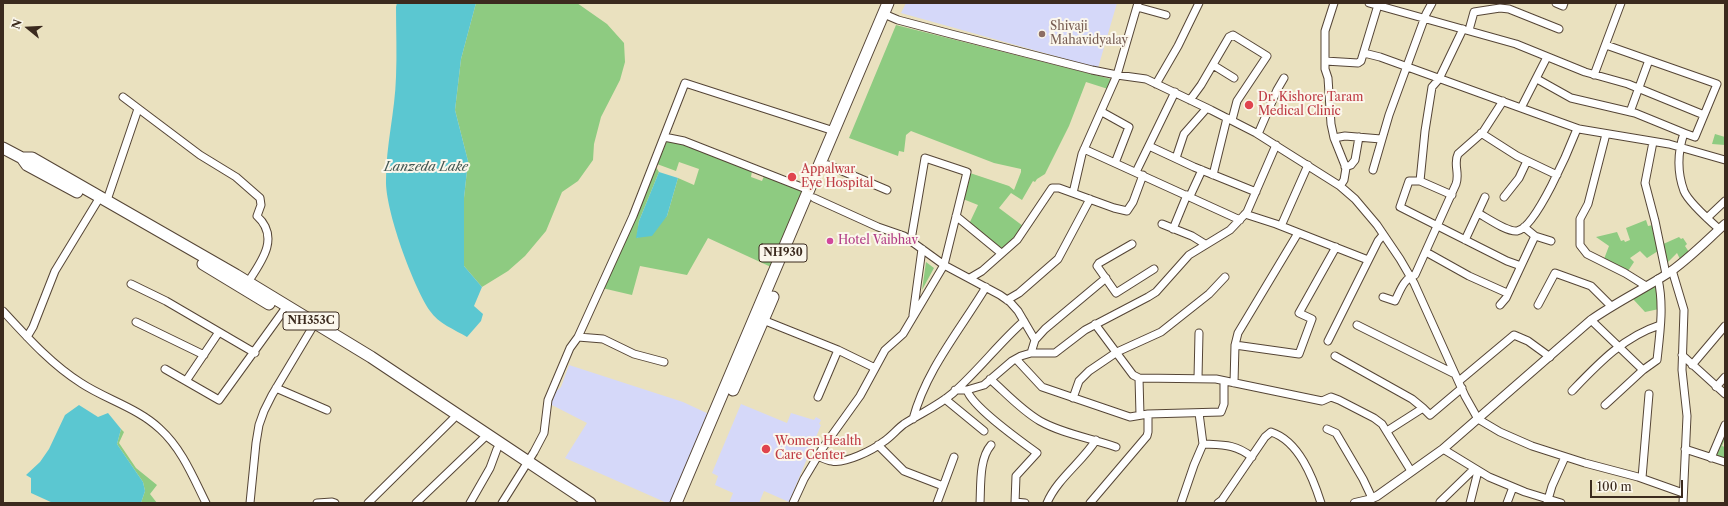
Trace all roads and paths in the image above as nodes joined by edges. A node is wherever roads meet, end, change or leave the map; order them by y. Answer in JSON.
{"nodes":[{"id":1,"x":888,"y":3,"type":"edge"},
{"id":2,"x":896,"y":3,"type":"edge"},
{"id":3,"x":1199,"y":3,"type":"edge"},
{"id":4,"x":1334,"y":3,"type":"edge"},
{"id":5,"x":1432,"y":3,"type":"edge"},
{"id":6,"x":1556,"y":3,"type":"edge"},
{"id":7,"x":1564,"y":3,"type":"edge"},
{"id":8,"x":1621,"y":3,"type":"edge"},
{"id":9,"x":1374,"y":4,"type":"edge"},
{"id":10,"x":1137,"y":5,"type":"edge"},
{"id":11,"x":887,"y":15,"type":"junction"},
{"id":12,"x":1166,"y":15,"type":"dead end"},
{"id":13,"x":1425,"y":17,"type":"junction"},
{"id":14,"x":1466,"y":29,"type":"junction"},
{"id":15,"x":1559,"y":29,"type":"dead end"},
{"id":16,"x":1606,"y":45,"type":"junction"},
{"id":17,"x":1364,"y":53,"type":"junction"},
{"id":18,"x":1547,"y":57,"type":"junction"},
{"id":19,"x":1649,"y":60,"type":"junction"},
{"id":20,"x":1325,"y":61,"type":"junction"},
{"id":21,"x":1213,"y":65,"type":"junction"},
{"id":22,"x":1406,"y":68,"type":"junction"},
{"id":23,"x":1116,"y":75,"type":"junction"},
{"id":24,"x":1594,"y":75,"type":"junction"},
{"id":25,"x":1234,"y":78,"type":"dead end"},
{"id":26,"x":1284,"y":78,"type":"dead end"},
{"id":27,"x":1439,"y":78,"type":"junction"},
{"id":28,"x":1537,"y":79,"type":"junction"},
{"id":29,"x":1156,"y":84,"type":"junction"},
{"id":30,"x":1639,"y":88,"type":"junction"},
{"id":31,"x":1175,"y":92,"type":"junction"},
{"id":32,"x":123,"y":97,"type":"dead end"},
{"id":33,"x":1190,"y":100,"type":"junction"},
{"id":34,"x":1503,"y":101,"type":"junction"},
{"id":35,"x":1207,"y":108,"type":"junction"},
{"id":36,"x":1521,"y":108,"type":"junction"},
{"id":37,"x":138,"y":109,"type":"junction"},
{"id":38,"x":1102,"y":112,"type":"junction"},
{"id":39,"x":1630,"y":112,"type":"junction"},
{"id":40,"x":1704,"y":115,"type":"junction"},
{"id":41,"x":1229,"y":119,"type":"junction"},
{"id":42,"x":1577,"y":129,"type":"junction"},
{"id":43,"x":834,"y":131,"type":"junction"},
{"id":44,"x":1684,"y":133,"type":"junction"},
{"id":45,"x":1258,"y":134,"type":"junction"},
{"id":46,"x":1481,"y":134,"type":"junction"},
{"id":47,"x":1606,"y":134,"type":"junction"},
{"id":48,"x":664,"y":137,"type":"junction"},
{"id":49,"x":1359,"y":137,"type":"junction"},
{"id":50,"x":1334,"y":138,"type":"junction"},
{"id":51,"x":1381,"y":139,"type":"junction"},
{"id":52,"x":1652,"y":142,"type":"junction"},
{"id":53,"x":1276,"y":145,"type":"junction"},
{"id":54,"x":1149,"y":146,"type":"junction"},
{"id":55,"x":1680,"y":146,"type":"junction"},
{"id":56,"x":3,"y":148,"type":"edge"},
{"id":57,"x":1084,"y":149,"type":"junction"},
{"id":58,"x":1176,"y":158,"type":"junction"},
{"id":59,"x":1725,"y":160,"type":"edge"},
{"id":60,"x":1527,"y":161,"type":"junction"},
{"id":61,"x":1115,"y":162,"type":"junction"},
{"id":62,"x":828,"y":165,"type":"junction"},
{"id":63,"x":1308,"y":165,"type":"junction"},
{"id":64,"x":1345,"y":167,"type":"junction"},
{"id":65,"x":1202,"y":170,"type":"junction"},
{"id":66,"x":1373,"y":170,"type":"dead end"},
{"id":67,"x":1136,"y":172,"type":"junction"},
{"id":68,"x":1143,"y":175,"type":"junction"},
{"id":69,"x":1213,"y":175,"type":"junction"},
{"id":70,"x":1557,"y":175,"type":"junction"},
{"id":71,"x":1420,"y":181,"type":"junction"},
{"id":72,"x":1340,"y":186,"type":"junction"},
{"id":73,"x":886,"y":190,"type":"dead end"},
{"id":74,"x":1256,"y":192,"type":"junction"},
{"id":75,"x":1073,"y":193,"type":"junction"},
{"id":76,"x":812,"y":194,"type":"junction"},
{"id":77,"x":1452,"y":195,"type":"junction"},
{"id":78,"x":1188,"y":196,"type":"junction"},
{"id":79,"x":1504,"y":197,"type":"dead end"},
{"id":80,"x":1485,"y":198,"type":"dead end"},
{"id":81,"x":1090,"y":199,"type":"junction"},
{"id":82,"x":102,"y":201,"type":"junction"},
{"id":83,"x":1725,"y":201,"type":"edge"},
{"id":84,"x":1245,"y":214,"type":"junction"},
{"id":85,"x":1478,"y":214,"type":"junction"},
{"id":86,"x":956,"y":216,"type":"junction"},
{"id":87,"x":1707,"y":218,"type":"junction"},
{"id":88,"x":1240,"y":220,"type":"junction"},
{"id":89,"x":1162,"y":224,"type":"dead end"},
{"id":90,"x":1437,"y":225,"type":"junction"},
{"id":91,"x":1281,"y":226,"type":"junction"},
{"id":92,"x":1524,"y":227,"type":"junction"},
{"id":93,"x":1722,"y":227,"type":"edge"},
{"id":94,"x":1173,"y":229,"type":"junction"},
{"id":95,"x":1298,"y":233,"type":"junction"},
{"id":96,"x":1384,"y":235,"type":"junction"},
{"id":97,"x":1535,"y":236,"type":"junction"},
{"id":98,"x":911,"y":240,"type":"junction"},
{"id":99,"x":1465,"y":240,"type":"junction"},
{"id":100,"x":1551,"y":241,"type":"dead end"},
{"id":101,"x":1132,"y":244,"type":"dead end"},
{"id":102,"x":1205,"y":244,"type":"junction"},
{"id":103,"x":1336,"y":247,"type":"junction"},
{"id":104,"x":922,"y":249,"type":"junction"},
{"id":105,"x":1426,"y":252,"type":"junction"},
{"id":106,"x":1001,"y":253,"type":"junction"},
{"id":107,"x":1368,"y":260,"type":"junction"},
{"id":108,"x":944,"y":265,"type":"junction"},
{"id":109,"x":1521,"y":266,"type":"junction"},
{"id":110,"x":1154,"y":269,"type":"dead end"},
{"id":111,"x":1666,"y":274,"type":"junction"},
{"id":112,"x":1225,"y":277,"type":"dead end"},
{"id":113,"x":1410,"y":277,"type":"junction"},
{"id":114,"x":970,"y":278,"type":"junction"},
{"id":115,"x":1106,"y":278,"type":"junction"},
{"id":116,"x":248,"y":282,"type":"junction"},
{"id":117,"x":131,"y":284,"type":"dead end"},
{"id":118,"x":1646,"y":286,"type":"junction"},
{"id":119,"x":986,"y":287,"type":"junction"},
{"id":120,"x":1507,"y":293,"type":"junction"},
{"id":121,"x":1383,"y":297,"type":"dead end"},
{"id":122,"x":1008,"y":300,"type":"junction"},
{"id":123,"x":1500,"y":305,"type":"dead end"},
{"id":124,"x":1538,"y":305,"type":"dead end"},
{"id":125,"x":1612,"y":306,"type":"junction"},
{"id":126,"x":286,"y":309,"type":"junction"},
{"id":127,"x":3,"y":311,"type":"edge"},
{"id":128,"x":913,"y":317,"type":"junction"},
{"id":129,"x":763,"y":320,"type":"junction"},
{"id":130,"x":1591,"y":320,"type":"junction"},
{"id":131,"x":1024,"y":321,"type":"junction"},
{"id":132,"x":136,"y":322,"type":"dead end"},
{"id":133,"x":1095,"y":324,"type":"junction"},
{"id":134,"x":1357,"y":325,"type":"dead end"},
{"id":135,"x":1660,"y":325,"type":"junction"},
{"id":136,"x":313,"y":326,"type":"junction"},
{"id":137,"x":1725,"y":326,"type":"edge"},
{"id":138,"x":219,"y":332,"type":"junction"},
{"id":139,"x":1199,"y":333,"type":"dead end"},
{"id":140,"x":27,"y":337,"type":"junction"},
{"id":141,"x":578,"y":337,"type":"junction"},
{"id":142,"x":1035,"y":340,"type":"junction"},
{"id":143,"x":1328,"y":341,"type":"dead end"},
{"id":144,"x":1235,"y":345,"type":"junction"},
{"id":145,"x":1617,"y":347,"type":"junction"},
{"id":146,"x":838,"y":350,"type":"junction"},
{"id":147,"x":1117,"y":352,"type":"junction"},
{"id":148,"x":254,"y":353,"type":"junction"},
{"id":149,"x":1031,"y":353,"type":"junction"},
{"id":150,"x":204,"y":355,"type":"junction"},
{"id":151,"x":1682,"y":355,"type":"junction"},
{"id":152,"x":1334,"y":356,"type":"dead end"},
{"id":153,"x":1550,"y":357,"type":"junction"},
{"id":154,"x":1016,"y":359,"type":"junction"},
{"id":155,"x":664,"y":362,"type":"dead end"},
{"id":156,"x":1692,"y":365,"type":"junction"},
{"id":157,"x":165,"y":368,"type":"dead end"},
{"id":158,"x":875,"y":368,"type":"junction"},
{"id":159,"x":1643,"y":370,"type":"junction"},
{"id":160,"x":1455,"y":374,"type":"junction"},
{"id":161,"x":1725,"y":377,"type":"edge"},
{"id":162,"x":990,"y":378,"type":"junction"},
{"id":163,"x":1139,"y":378,"type":"junction"},
{"id":164,"x":1198,"y":378,"type":"junction"},
{"id":165,"x":186,"y":381,"type":"junction"},
{"id":166,"x":1224,"y":381,"type":"junction"},
{"id":167,"x":1234,"y":383,"type":"junction"},
{"id":168,"x":1460,"y":385,"type":"junction"},
{"id":169,"x":1716,"y":387,"type":"junction"},
{"id":170,"x":276,"y":388,"type":"junction"},
{"id":171,"x":955,"y":390,"type":"junction"},
{"id":172,"x":967,"y":390,"type":"junction"},
{"id":173,"x":1572,"y":391,"type":"dead end"},
{"id":174,"x":1649,"y":394,"type":"dead end"},
{"id":175,"x":1725,"y":394,"type":"edge"},
{"id":176,"x":818,"y":397,"type":"dead end"},
{"id":177,"x":1073,"y":398,"type":"junction"},
{"id":178,"x":945,"y":399,"type":"junction"},
{"id":179,"x":1605,"y":405,"type":"dead end"},
{"id":180,"x":1423,"y":408,"type":"junction"},
{"id":181,"x":327,"y":410,"type":"dead end"},
{"id":182,"x":1199,"y":413,"type":"junction"},
{"id":183,"x":1144,"y":415,"type":"junction"},
{"id":184,"x":453,"y":419,"type":"junction"},
{"id":185,"x":1478,"y":419,"type":"junction"},
{"id":186,"x":912,"y":420,"type":"junction"},
{"id":187,"x":1725,"y":425,"type":"edge"},
{"id":188,"x":1327,"y":429,"type":"dead end"},
{"id":189,"x":1387,"y":430,"type":"junction"},
{"id":190,"x":984,"y":431,"type":"dead end"},
{"id":191,"x":486,"y":436,"type":"junction"},
{"id":192,"x":1096,"y":440,"type":"junction"},
{"id":193,"x":1203,"y":444,"type":"junction"},
{"id":194,"x":991,"y":445,"type":"dead end"},
{"id":195,"x":878,"y":446,"type":"junction"},
{"id":196,"x":1116,"y":447,"type":"dead end"},
{"id":197,"x":497,"y":448,"type":"junction"},
{"id":198,"x":1443,"y":449,"type":"junction"},
{"id":199,"x":1685,"y":450,"type":"junction"},
{"id":200,"x":818,"y":456,"type":"junction"},
{"id":201,"x":954,"y":457,"type":"dead end"},
{"id":202,"x":1252,"y":457,"type":"junction"},
{"id":203,"x":1565,"y":457,"type":"junction"},
{"id":204,"x":1711,"y":458,"type":"junction"},
{"id":205,"x":1725,"y":462,"type":"edge"},
{"id":206,"x":526,"y":464,"type":"junction"},
{"id":207,"x":1476,"y":470,"type":"junction"},
{"id":208,"x":1411,"y":471,"type":"junction"},
{"id":209,"x":1642,"y":478,"type":"junction"},
{"id":210,"x":943,"y":486,"type":"junction"},
{"id":211,"x":1513,"y":487,"type":"junction"},
{"id":212,"x":201,"y":492,"type":"junction"},
{"id":213,"x":1683,"y":493,"type":"junction"},
{"id":214,"x":1370,"y":501,"type":"edge"},
{"id":215,"x":1548,"y":501,"type":"edge"},
{"id":216,"x":373,"y":502,"type":"edge"},
{"id":217,"x":1440,"y":502,"type":"edge"},
{"id":218,"x":198,"y":503,"type":"edge"},
{"id":219,"x":206,"y":503,"type":"edge"},
{"id":220,"x":250,"y":503,"type":"edge"},
{"id":221,"x":317,"y":503,"type":"edge"},
{"id":222,"x":335,"y":503,"type":"edge"},
{"id":223,"x":416,"y":503,"type":"edge"},
{"id":224,"x":470,"y":503,"type":"edge"},
{"id":225,"x":502,"y":503,"type":"edge"},
{"id":226,"x":576,"y":503,"type":"edge"},
{"id":227,"x":590,"y":503,"type":"edge"},
{"id":228,"x":676,"y":503,"type":"edge"},
{"id":229,"x":685,"y":503,"type":"edge"},
{"id":230,"x":793,"y":503,"type":"edge"},
{"id":231,"x":937,"y":503,"type":"edge"},
{"id":232,"x":980,"y":503,"type":"edge"},
{"id":233,"x":1015,"y":503,"type":"edge"},
{"id":234,"x":1025,"y":503,"type":"edge"},
{"id":235,"x":1047,"y":503,"type":"edge"},
{"id":236,"x":1090,"y":503,"type":"edge"},
{"id":237,"x":1181,"y":503,"type":"edge"},
{"id":238,"x":1218,"y":503,"type":"edge"},
{"id":239,"x":1321,"y":503,"type":"edge"},
{"id":240,"x":1355,"y":503,"type":"edge"},
{"id":241,"x":1470,"y":503,"type":"edge"},
{"id":242,"x":1507,"y":503,"type":"edge"},
{"id":243,"x":1561,"y":503,"type":"edge"},
{"id":244,"x":1683,"y":503,"type":"edge"}],
"edges":[{"from":1,"to":11,"type":"highway","number":"NH930"},
{"from":2,"to":11,"type":"highway","number":"NH930"},
{"from":3,"to":29,"type":"street"},
{"from":4,"to":20,"type":"street"},
{"from":5,"to":13,"type":"street"},
{"from":6,"to":7,"type":"street"},
{"from":8,"to":16,"type":"street"},
{"from":9,"to":13,"type":"street"},
{"from":9,"to":17,"type":"street"},
{"from":10,"to":12,"type":"street"},
{"from":10,"to":23,"type":"street"},
{"from":11,"to":23,"type":"street"},
{"from":11,"to":43,"type":"highway","number":"NH930"},
{"from":11,"to":62,"type":"highway","number":"NH930"},
{"from":13,"to":14,"type":"street"},
{"from":13,"to":22,"type":"street"},
{"from":14,"to":15,"type":"street"},
{"from":14,"to":18,"type":"street"},
{"from":14,"to":27,"type":"street"},
{"from":16,"to":19,"type":"street"},
{"from":16,"to":24,"type":"street"},
{"from":17,"to":20,"type":"street"},
{"from":17,"to":22,"type":"street"},
{"from":18,"to":24,"type":"street"},
{"from":18,"to":28,"type":"street"},
{"from":19,"to":30,"type":"street"},
{"from":19,"to":40,"type":"street"},
{"from":20,"to":50,"type":"street"},
{"from":21,"to":25,"type":"street"},
{"from":21,"to":33,"type":"street"},
{"from":21,"to":41,"type":"street"},
{"from":22,"to":27,"type":"street"},
{"from":22,"to":51,"type":"street"},
{"from":23,"to":29,"type":"street"},
{"from":23,"to":38,"type":"street"},
{"from":24,"to":30,"type":"street"},
{"from":26,"to":45,"type":"street"},
{"from":27,"to":34,"type":"street"},
{"from":27,"to":71,"type":"street"},
{"from":28,"to":36,"type":"street"},
{"from":28,"to":39,"type":"street"},
{"from":29,"to":31,"type":"street"},
{"from":30,"to":39,"type":"street"},
{"from":30,"to":40,"type":"street"},
{"from":31,"to":33,"type":"street"},
{"from":31,"to":54,"type":"street"},
{"from":32,"to":37,"type":"street"},
{"from":33,"to":35,"type":"street"},
{"from":34,"to":36,"type":"street"},
{"from":34,"to":46,"type":"street"},
{"from":35,"to":41,"type":"street"},
{"from":35,"to":58,"type":"street"},
{"from":36,"to":42,"type":"street"},
{"from":37,"to":82,"type":"street"},
{"from":37,"to":116,"type":"street"},
{"from":38,"to":57,"type":"street"},
{"from":38,"to":61,"type":"street"},
{"from":39,"to":44,"type":"street"},
{"from":40,"to":44,"type":"street"},
{"from":41,"to":45,"type":"street"},
{"from":41,"to":69,"type":"street"},
{"from":42,"to":47,"type":"street"},
{"from":42,"to":70,"type":"street"},
{"from":43,"to":48,"type":"street"},
{"from":43,"to":76,"type":"highway","number":"NH930"},
{"from":44,"to":55,"type":"street"},
{"from":45,"to":53,"type":"street"},
{"from":46,"to":60,"type":"street"},
{"from":46,"to":77,"type":"street"},
{"from":47,"to":52,"type":"street"},
{"from":47,"to":118,"type":"street"},
{"from":48,"to":76,"type":"street"},
{"from":48,"to":141,"type":"street"},
{"from":49,"to":50,"type":"street"},
{"from":49,"to":51,"type":"street"},
{"from":49,"to":64,"type":"street"},
{"from":50,"to":64,"type":"street"},
{"from":51,"to":66,"type":"street"},
{"from":52,"to":55,"type":"street"},
{"from":52,"to":111,"type":"street"},
{"from":53,"to":63,"type":"street"},
{"from":53,"to":74,"type":"street"},
{"from":54,"to":58,"type":"street"},
{"from":54,"to":67,"type":"street"},
{"from":55,"to":59,"type":"street"},
{"from":55,"to":87,"type":"street"},
{"from":56,"to":82,"type":"highway","number":"NH353C"},
{"from":57,"to":61,"type":"street"},
{"from":57,"to":75,"type":"street"},
{"from":58,"to":65,"type":"street"},
{"from":60,"to":70,"type":"street"},
{"from":60,"to":79,"type":"street"},
{"from":61,"to":67,"type":"street"},
{"from":62,"to":73,"type":"street"},
{"from":62,"to":76,"type":"highway","number":"NH930"},
{"from":63,"to":72,"type":"street"},
{"from":63,"to":91,"type":"street"},
{"from":64,"to":72,"type":"street"},
{"from":65,"to":69,"type":"street"},
{"from":65,"to":78,"type":"street"},
{"from":67,"to":68,"type":"street"},
{"from":68,"to":78,"type":"street"},
{"from":68,"to":81,"type":"street"},
{"from":69,"to":74,"type":"street"},
{"from":70,"to":92,"type":"street"},
{"from":71,"to":77,"type":"street"},
{"from":71,"to":90,"type":"street"},
{"from":72,"to":96,"type":"street"},
{"from":74,"to":84,"type":"street"},
{"from":75,"to":81,"type":"street"},
{"from":75,"to":106,"type":"street"},
{"from":76,"to":98,"type":"street"},
{"from":76,"to":129,"type":"highway","number":"NH930"},
{"from":76,"to":228,"type":"highway","number":"NH930"},
{"from":77,"to":90,"type":"street"},
{"from":78,"to":88,"type":"street"},
{"from":78,"to":94,"type":"street"},
{"from":80,"to":85,"type":"street"},
{"from":81,"to":122,"type":"street"},
{"from":82,"to":116,"type":"highway","number":"NH353C"},
{"from":82,"to":126,"type":"highway","number":"NH353C"},
{"from":82,"to":140,"type":"street"},
{"from":83,"to":87,"type":"street"},
{"from":84,"to":88,"type":"street"},
{"from":84,"to":91,"type":"street"},
{"from":85,"to":92,"type":"street"},
{"from":85,"to":99,"type":"street"},
{"from":86,"to":98,"type":"street"},
{"from":86,"to":106,"type":"street"},
{"from":86,"to":108,"type":"street"},
{"from":87,"to":93,"type":"street"},
{"from":88,"to":102,"type":"street"},
{"from":89,"to":94,"type":"street"},
{"from":90,"to":99,"type":"street"},
{"from":90,"to":105,"type":"street"},
{"from":91,"to":95,"type":"street"},
{"from":92,"to":97,"type":"street"},
{"from":93,"to":111,"type":"street"},
{"from":94,"to":102,"type":"street"},
{"from":95,"to":103,"type":"street"},
{"from":95,"to":144,"type":"street"},
{"from":96,"to":107,"type":"street"},
{"from":96,"to":113,"type":"street"},
{"from":97,"to":100,"type":"street"},
{"from":97,"to":109,"type":"street"},
{"from":98,"to":104,"type":"street"},
{"from":99,"to":109,"type":"street"},
{"from":101,"to":115,"type":"street"},
{"from":102,"to":133,"type":"street"},
{"from":103,"to":107,"type":"street"},
{"from":103,"to":144,"type":"street"},
{"from":104,"to":108,"type":"street"},
{"from":104,"to":128,"type":"street"},
{"from":105,"to":113,"type":"street"},
{"from":105,"to":120,"type":"street"},
{"from":106,"to":114,"type":"street"},
{"from":107,"to":143,"type":"street"},
{"from":108,"to":114,"type":"street"},
{"from":108,"to":128,"type":"street"},
{"from":109,"to":120,"type":"street"},
{"from":110,"to":115,"type":"street"},
{"from":111,"to":118,"type":"street"},
{"from":111,"to":135,"type":"street"},
{"from":111,"to":151,"type":"street"},
{"from":112,"to":147,"type":"street"},
{"from":113,"to":121,"type":"street"},
{"from":113,"to":160,"type":"street"},
{"from":114,"to":119,"type":"street"},
{"from":115,"to":142,"type":"street"},
{"from":116,"to":126,"type":"highway","number":"NH353C"},
{"from":117,"to":138,"type":"street"},
{"from":118,"to":125,"type":"street"},
{"from":119,"to":122,"type":"street"},
{"from":119,"to":186,"type":"street"},
{"from":120,"to":123,"type":"street"},
{"from":122,"to":131,"type":"street"},
{"from":124,"to":125,"type":"street"},
{"from":125,"to":130,"type":"street"},
{"from":126,"to":136,"type":"highway","number":"NH353C"},
{"from":126,"to":148,"type":"street"},
{"from":127,"to":140,"type":"street"},
{"from":128,"to":158,"type":"street"},
{"from":129,"to":146,"type":"street"},
{"from":129,"to":229,"type":"highway","number":"NH930"},
{"from":130,"to":145,"type":"street"},
{"from":130,"to":153,"type":"street"},
{"from":131,"to":142,"type":"street"},
{"from":131,"to":171,"type":"street"},
{"from":132,"to":150,"type":"street"},
{"from":133,"to":147,"type":"street"},
{"from":133,"to":149,"type":"street"},
{"from":134,"to":160,"type":"street"},
{"from":135,"to":145,"type":"street"},
{"from":135,"to":159,"type":"street"},
{"from":136,"to":170,"type":"street"},
{"from":136,"to":184,"type":"highway","number":"NH353C"},
{"from":136,"to":191,"type":"highway","number":"NH353C"},
{"from":137,"to":156,"type":"street"},
{"from":138,"to":148,"type":"street"},
{"from":138,"to":150,"type":"street"},
{"from":139,"to":164,"type":"street"},
{"from":140,"to":212,"type":"street"},
{"from":141,"to":155,"type":"street"},
{"from":141,"to":206,"type":"street"},
{"from":142,"to":149,"type":"street"},
{"from":144,"to":167,"type":"street"},
{"from":145,"to":159,"type":"street"},
{"from":145,"to":173,"type":"street"},
{"from":146,"to":158,"type":"street"},
{"from":146,"to":176,"type":"street"},
{"from":147,"to":163,"type":"street"},
{"from":147,"to":177,"type":"street"},
{"from":148,"to":165,"type":"street"},
{"from":149,"to":154,"type":"street"},
{"from":150,"to":165,"type":"street"},
{"from":151,"to":156,"type":"street"},
{"from":151,"to":199,"type":"street"},
{"from":152,"to":180,"type":"street"},
{"from":153,"to":168,"type":"street"},
{"from":153,"to":185,"type":"street"},
{"from":154,"to":162,"type":"street"},
{"from":154,"to":177,"type":"street"},
{"from":156,"to":169,"type":"street"},
{"from":157,"to":165,"type":"street"},
{"from":158,"to":200,"type":"street"},
{"from":159,"to":179,"type":"street"},
{"from":160,"to":168,"type":"street"},
{"from":161,"to":169,"type":"street"},
{"from":162,"to":172,"type":"street"},
{"from":162,"to":192,"type":"street"},
{"from":163,"to":164,"type":"street"},
{"from":163,"to":183,"type":"street"},
{"from":164,"to":166,"type":"street"},
{"from":166,"to":167,"type":"street"},
{"from":166,"to":182,"type":"street"},
{"from":167,"to":189,"type":"street"},
{"from":168,"to":180,"type":"street"},
{"from":168,"to":185,"type":"street"},
{"from":169,"to":175,"type":"street"},
{"from":170,"to":181,"type":"street"},
{"from":170,"to":220,"type":"street"},
{"from":171,"to":172,"type":"street"},
{"from":171,"to":178,"type":"street"},
{"from":172,"to":233,"type":"street"},
{"from":174,"to":209,"type":"street"},
{"from":177,"to":183,"type":"street"},
{"from":178,"to":186,"type":"street"},
{"from":178,"to":190,"type":"street"},
{"from":180,"to":189,"type":"street"},
{"from":182,"to":183,"type":"street"},
{"from":182,"to":193,"type":"street"},
{"from":183,"to":236,"type":"street"},
{"from":184,"to":191,"type":"highway","number":"NH353C"},
{"from":184,"to":216,"type":"street"},
{"from":185,"to":198,"type":"street"},
{"from":185,"to":203,"type":"street"},
{"from":186,"to":195,"type":"street"},
{"from":187,"to":204,"type":"street"},
{"from":188,"to":214,"type":"street"},
{"from":189,"to":208,"type":"street"},
{"from":191,"to":197,"type":"highway","number":"NH353C"},
{"from":191,"to":206,"type":"highway","number":"NH353C"},
{"from":191,"to":223,"type":"street"},
{"from":192,"to":196,"type":"street"},
{"from":192,"to":235,"type":"street"},
{"from":193,"to":202,"type":"street"},
{"from":193,"to":237,"type":"street"},
{"from":194,"to":232,"type":"street"},
{"from":195,"to":200,"type":"street"},
{"from":195,"to":210,"type":"street"},
{"from":197,"to":206,"type":"highway","number":"NH353C"},
{"from":197,"to":224,"type":"street"},
{"from":198,"to":207,"type":"street"},
{"from":198,"to":208,"type":"street"},
{"from":199,"to":204,"type":"street"},
{"from":199,"to":213,"type":"street"},
{"from":200,"to":230,"type":"street"},
{"from":201,"to":210,"type":"street"},
{"from":202,"to":238,"type":"street"},
{"from":202,"to":239,"type":"street"},
{"from":203,"to":209,"type":"street"},
{"from":203,"to":215,"type":"street"},
{"from":204,"to":205,"type":"street"},
{"from":206,"to":225,"type":"street"},
{"from":206,"to":226,"type":"highway","number":"NH353C"},
{"from":206,"to":227,"type":"highway","number":"NH353C"},
{"from":207,"to":211,"type":"street"},
{"from":207,"to":217,"type":"street"},
{"from":207,"to":241,"type":"street"},
{"from":208,"to":214,"type":"street"},
{"from":209,"to":213,"type":"street"},
{"from":210,"to":231,"type":"street"},
{"from":211,"to":215,"type":"street"},
{"from":211,"to":242,"type":"street"},
{"from":212,"to":218,"type":"street"},
{"from":212,"to":219,"type":"street"},
{"from":213,"to":244,"type":"street"},
{"from":214,"to":240,"type":"street"},
{"from":215,"to":243,"type":"street"},
{"from":221,"to":222,"type":"street"},
{"from":233,"to":234,"type":"street"}]}
